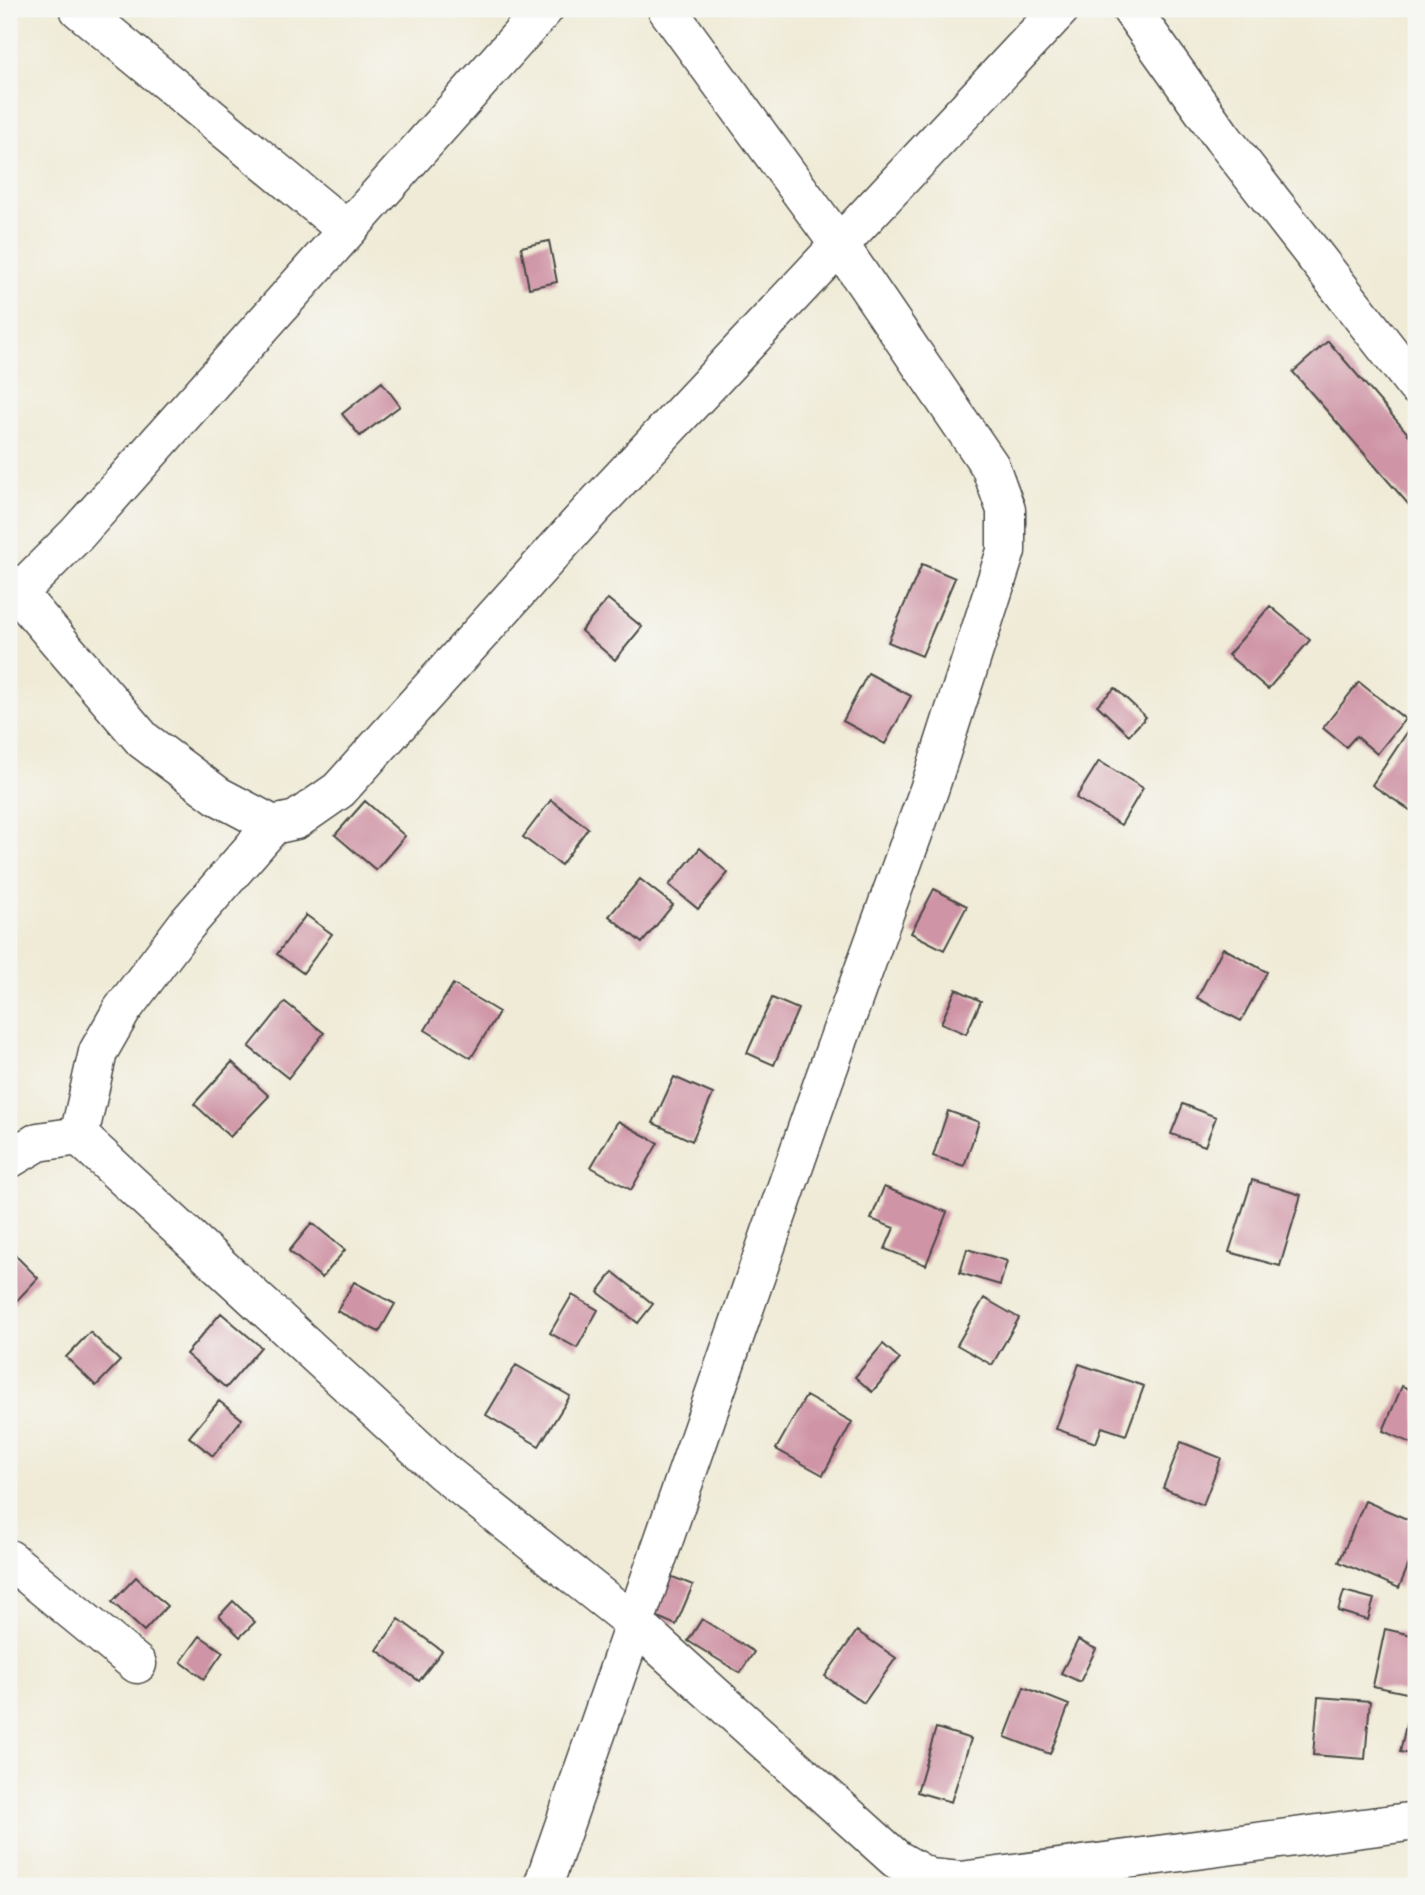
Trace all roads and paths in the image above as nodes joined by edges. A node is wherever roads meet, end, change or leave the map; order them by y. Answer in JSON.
{"nodes":[{"id":1,"x":79,"y":9,"type":"edge"},
{"id":2,"x":544,"y":9,"type":"edge"},
{"id":3,"x":667,"y":9,"type":"edge"},
{"id":4,"x":1059,"y":9,"type":"edge"},
{"id":5,"x":1131,"y":9,"type":"edge"},
{"id":6,"x":347,"y":230,"type":"junction"},
{"id":7,"x":839,"y":246,"type":"junction"},
{"id":8,"x":1416,"y":386,"type":"edge"},
{"id":9,"x":13,"y":588,"type":"edge"},
{"id":10,"x":273,"y":825,"type":"junction"},
{"id":11,"x":79,"y":1136,"type":"junction"},
{"id":12,"x":9,"y":1159,"type":"edge"},
{"id":13,"x":9,"y":1559,"type":"edge"},
{"id":14,"x":634,"y":1623,"type":"junction"},
{"id":15,"x":137,"y":1664,"type":"dead end"},
{"id":16,"x":1416,"y":1821,"type":"edge"},
{"id":17,"x":543,"y":1886,"type":"edge"}],
"edges":[{"from":1,"to":6,"type":"street"},
{"from":2,"to":6,"type":"street"},
{"from":3,"to":7,"type":"street"},
{"from":4,"to":7,"type":"street"},
{"from":5,"to":8,"type":"street"},
{"from":6,"to":9,"type":"street"},
{"from":7,"to":10,"type":"street"},
{"from":7,"to":14,"type":"street"},
{"from":9,"to":10,"type":"street"},
{"from":10,"to":11,"type":"street"},
{"from":11,"to":12,"type":"street"},
{"from":11,"to":14,"type":"street"},
{"from":13,"to":15,"type":"street"},
{"from":14,"to":16,"type":"street"},
{"from":14,"to":17,"type":"street"}]}
